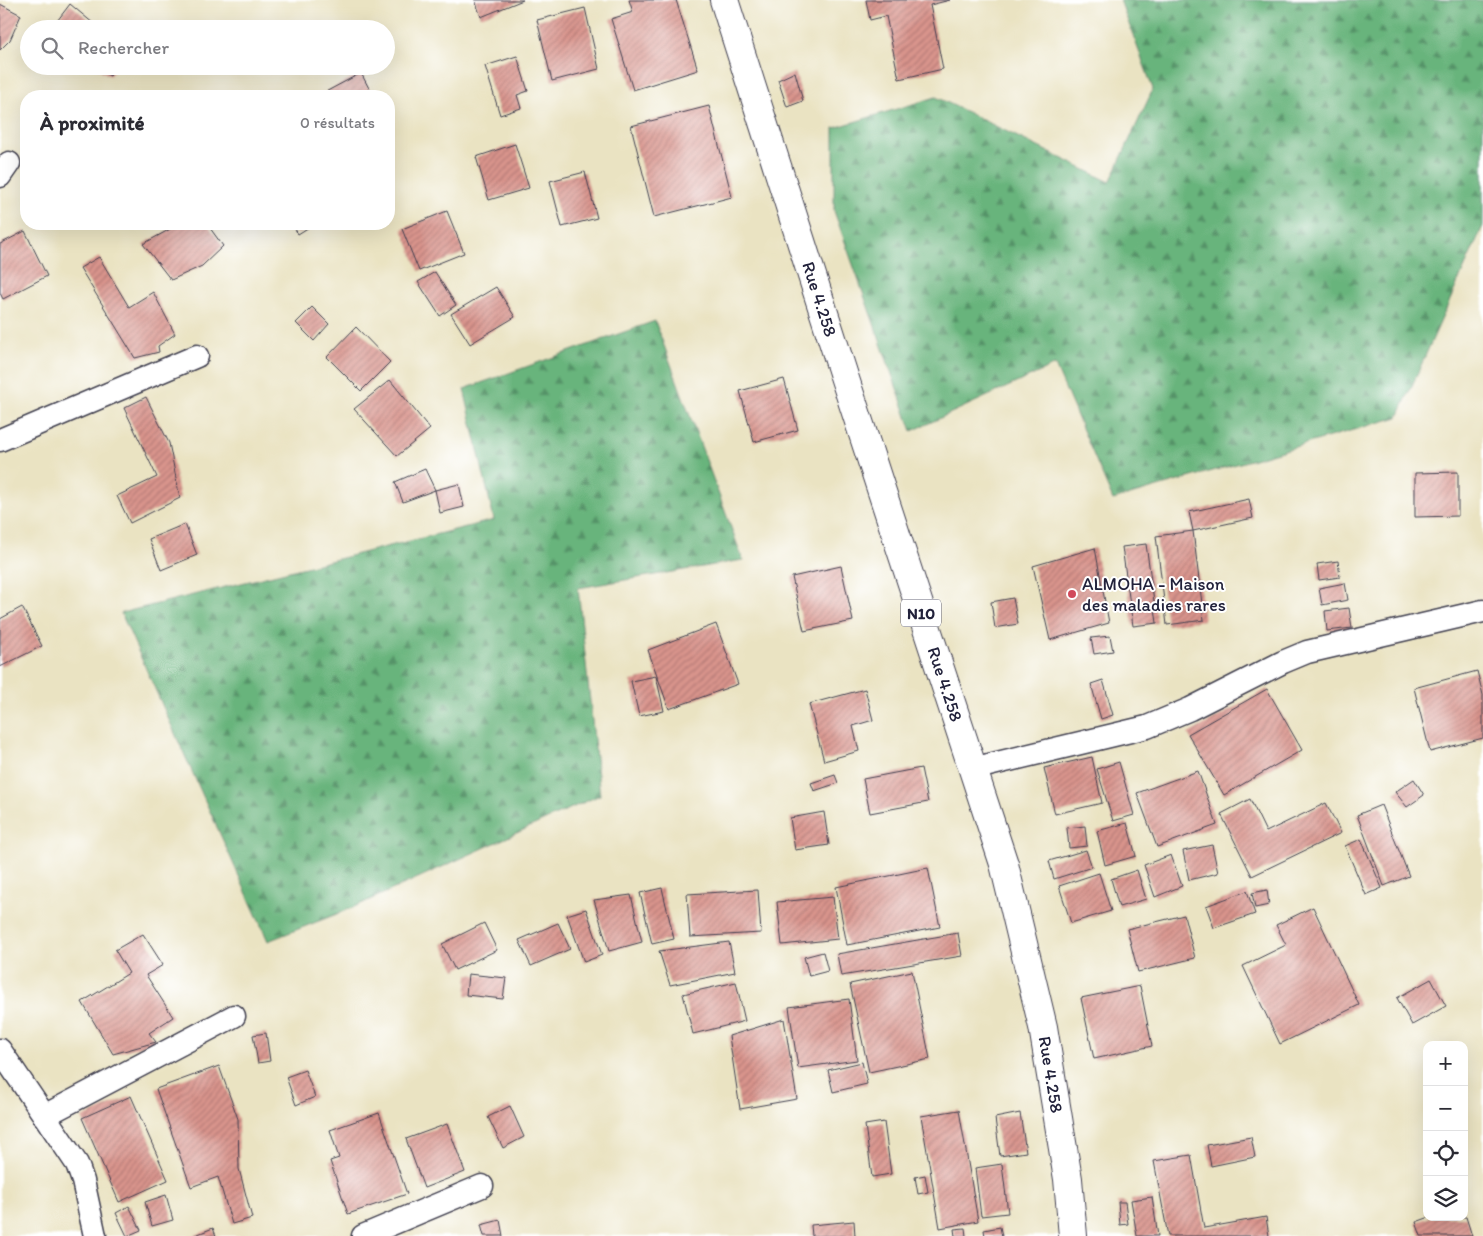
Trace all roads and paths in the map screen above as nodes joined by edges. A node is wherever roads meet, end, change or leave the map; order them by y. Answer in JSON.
{"nodes":[{"id":1,"x":724,"y":0,"type":"edge"},
{"id":2,"x":197,"y":356,"type":"dead end"},
{"id":3,"x":0,"y":440,"type":"edge"},
{"id":4,"x":1483,"y":611,"type":"edge"},
{"id":5,"x":972,"y":769,"type":"junction"},
{"id":6,"x":234,"y":1016,"type":"dead end"},
{"id":7,"x":0,"y":1050,"type":"edge"},
{"id":8,"x":44,"y":1116,"type":"junction"},
{"id":9,"x":482,"y":1186,"type":"dead end"},
{"id":10,"x":95,"y":1236,"type":"edge"},
{"id":11,"x":363,"y":1236,"type":"edge"},
{"id":12,"x":1073,"y":1236,"type":"edge"}],
"edges":[{"from":1,"to":5,"type":"highway","name":"Rue 4.258","number":"N10"},
{"from":2,"to":3,"type":"street"},
{"from":4,"to":5,"type":"street"},
{"from":5,"to":12,"type":"highway","name":"Rue 4.258","number":"N10"},
{"from":6,"to":8,"type":"street"},
{"from":7,"to":8,"type":"street"},
{"from":8,"to":10,"type":"street"},
{"from":9,"to":11,"type":"street"}]}
